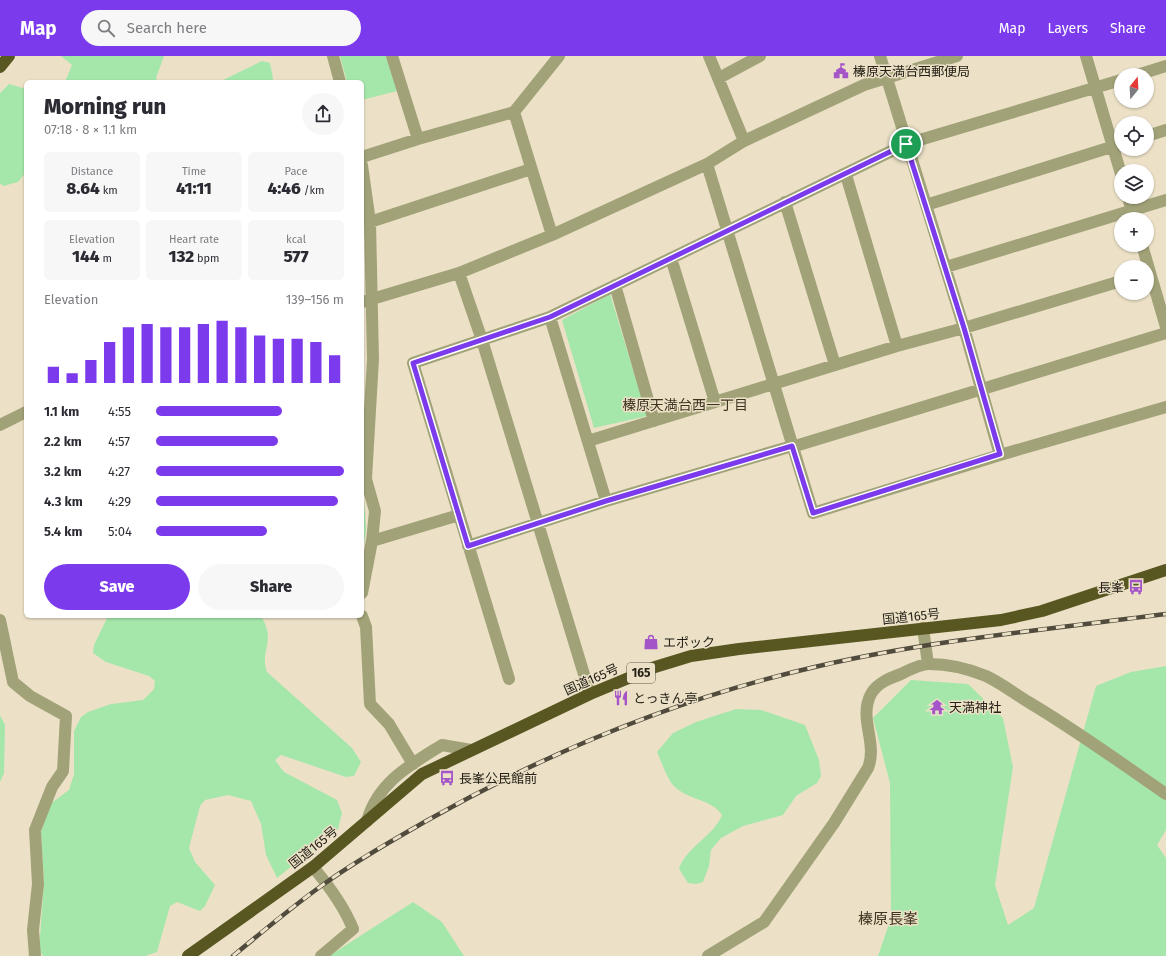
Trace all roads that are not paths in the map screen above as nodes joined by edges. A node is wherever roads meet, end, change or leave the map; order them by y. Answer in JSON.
{"nodes":[{"id":1,"x":9,"y":56,"type":"edge"},
{"id":2,"x":333,"y":56,"type":"edge"},
{"id":3,"x":392,"y":56,"type":"edge"},
{"id":4,"x":559,"y":56,"type":"edge"},
{"id":5,"x":709,"y":56,"type":"edge"},
{"id":6,"x":760,"y":56,"type":"edge"},
{"id":7,"x":880,"y":56,"type":"edge"},
{"id":8,"x":957,"y":56,"type":"edge"},
{"id":9,"x":1086,"y":56,"type":"edge"},
{"id":10,"x":1166,"y":66,"type":"edge"},
{"id":11,"x":0,"y":67,"type":"edge"},
{"id":12,"x":1154,"y":70,"type":"edge"},
{"id":13,"x":887,"y":77,"type":"junction"},
{"id":14,"x":719,"y":78,"type":"junction"},
{"id":15,"x":339,"y":80,"type":"edge"},
{"id":16,"x":1114,"y":82,"type":"edge"},
{"id":17,"x":1095,"y":87,"type":"junction"},
{"id":18,"x":514,"y":112,"type":"junction"},
{"id":19,"x":1166,"y":130,"type":"edge"},
{"id":20,"x":1154,"y":134,"type":"edge"},
{"id":21,"x":1114,"y":137,"type":"edge"},
{"id":22,"x":418,"y":138,"type":"junction"},
{"id":23,"x":744,"y":141,"type":"junction"},
{"id":24,"x":906,"y":144,"type":"junction"},
{"id":25,"x":1114,"y":146,"type":"edge"},
{"id":26,"x":364,"y":156,"type":"edge"},
{"id":27,"x":707,"y":164,"type":"junction"},
{"id":28,"x":531,"y":169,"type":"junction"},
{"id":29,"x":846,"y":175,"type":"junction"},
{"id":30,"x":364,"y":179,"type":"edge"},
{"id":31,"x":1166,"y":200,"type":"edge"},
{"id":32,"x":786,"y":202,"type":"junction"},
{"id":33,"x":926,"y":204,"type":"junction"},
{"id":34,"x":1140,"y":212,"type":"edge"},
{"id":35,"x":1114,"y":220,"type":"edge"},
{"id":36,"x":370,"y":222,"type":"junction"},
{"id":37,"x":727,"y":230,"type":"junction"},
{"id":38,"x":552,"y":235,"type":"junction"},
{"id":39,"x":671,"y":258,"type":"junction"},
{"id":40,"x":946,"y":267,"type":"junction"},
{"id":41,"x":459,"y":273,"type":"junction"},
{"id":42,"x":1114,"y":283,"type":"edge"},
{"id":43,"x":615,"y":285,"type":"junction"},
{"id":44,"x":1154,"y":290,"type":"edge"},
{"id":45,"x":366,"y":300,"type":"edge"},
{"id":46,"x":550,"y":317,"type":"junction"},
{"id":47,"x":1166,"y":327,"type":"edge"},
{"id":48,"x":964,"y":328,"type":"junction"},
{"id":49,"x":1166,"y":333,"type":"edge"},
{"id":50,"x":482,"y":340,"type":"junction"},
{"id":51,"x":897,"y":346,"type":"junction"},
{"id":52,"x":835,"y":365,"type":"junction"},
{"id":53,"x":774,"y":384,"type":"junction"},
{"id":54,"x":982,"y":390,"type":"junction"},
{"id":55,"x":715,"y":402,"type":"junction"},
{"id":56,"x":1166,"y":407,"type":"edge"},
{"id":57,"x":24,"y":413,"type":"edge"},
{"id":58,"x":654,"y":421,"type":"junction"},
{"id":59,"x":0,"y":425,"type":"edge"},
{"id":60,"x":588,"y":441,"type":"junction"},
{"id":61,"x":792,"y":446,"type":"junction"},
{"id":62,"x":1000,"y":454,"type":"junction"},
{"id":63,"x":606,"y":501,"type":"junction"},
{"id":64,"x":458,"y":515,"type":"junction"},
{"id":65,"x":538,"y":524,"type":"junction"},
{"id":66,"x":372,"y":541,"type":"junction"},
{"id":67,"x":468,"y":546,"type":"junction"},
{"id":68,"x":1166,"y":570,"type":"edge"},
{"id":69,"x":364,"y":583,"type":"edge"},
{"id":70,"x":363,"y":618,"type":"edge"},
{"id":71,"x":0,"y":620,"type":"edge"},
{"id":72,"x":923,"y":628,"type":"junction"},
{"id":73,"x":928,"y":664,"type":"junction"},
{"id":74,"x":508,"y":679,"type":"dead end"},
{"id":75,"x":590,"y":694,"type":"junction"},
{"id":76,"x":471,"y":750,"type":"junction"},
{"id":77,"x":413,"y":764,"type":"junction"},
{"id":78,"x":1166,"y":794,"type":"edge"},
{"id":79,"x":367,"y":821,"type":"junction"},
{"id":80,"x":314,"y":866,"type":"junction"},
{"id":81,"x":35,"y":956,"type":"edge"},
{"id":82,"x":188,"y":956,"type":"edge"},
{"id":83,"x":321,"y":956,"type":"edge"},
{"id":84,"x":708,"y":956,"type":"edge"}],
"edges":[{"from":1,"to":11,"type":"highway"},
{"from":2,"to":15,"type":"street"},
{"from":3,"to":22,"type":"street"},
{"from":4,"to":18,"type":"street"},
{"from":5,"to":14,"type":"street"},
{"from":6,"to":14,"type":"street"},
{"from":7,"to":13,"type":"street"},
{"from":8,"to":13,"type":"street"},
{"from":9,"to":17,"type":"street"},
{"from":10,"to":12,"type":"street"},
{"from":13,"to":23,"type":"street"},
{"from":13,"to":24,"type":"street"},
{"from":14,"to":23,"type":"street"},
{"from":16,"to":17,"type":"street"},
{"from":17,"to":21,"type":"street"},
{"from":17,"to":24,"type":"street"},
{"from":18,"to":22,"type":"street"},
{"from":18,"to":28,"type":"street"},
{"from":19,"to":20,"type":"street"},
{"from":22,"to":26,"type":"street"},
{"from":23,"to":27,"type":"street"},
{"from":24,"to":29,"type":"street"},
{"from":24,"to":33,"type":"street"},
{"from":25,"to":33,"type":"street"},
{"from":27,"to":37,"type":"street"},
{"from":27,"to":38,"type":"street"},
{"from":28,"to":36,"type":"street"},
{"from":28,"to":38,"type":"street"},
{"from":29,"to":32,"type":"street"},
{"from":29,"to":51,"type":"street"},
{"from":30,"to":36,"type":"street"},
{"from":31,"to":34,"type":"street"},
{"from":32,"to":37,"type":"street"},
{"from":32,"to":52,"type":"street"},
{"from":33,"to":40,"type":"street"},
{"from":35,"to":40,"type":"street"},
{"from":36,"to":45,"type":"street"},
{"from":37,"to":39,"type":"street"},
{"from":37,"to":53,"type":"street"},
{"from":38,"to":41,"type":"street"},
{"from":39,"to":43,"type":"street"},
{"from":39,"to":55,"type":"street"},
{"from":40,"to":48,"type":"street"},
{"from":41,"to":45,"type":"street"},
{"from":41,"to":50,"type":"street"},
{"from":42,"to":48,"type":"street"},
{"from":43,"to":46,"type":"street"},
{"from":43,"to":58,"type":"street"},
{"from":44,"to":47,"type":"street"},
{"from":45,"to":66,"type":"street"},
{"from":46,"to":50,"type":"street"},
{"from":46,"to":60,"type":"street"},
{"from":48,"to":51,"type":"street"},
{"from":48,"to":54,"type":"street"},
{"from":49,"to":54,"type":"street"},
{"from":50,"to":64,"type":"street"},
{"from":50,"to":65,"type":"street"},
{"from":51,"to":52,"type":"street"},
{"from":52,"to":53,"type":"street"},
{"from":53,"to":55,"type":"street"},
{"from":53,"to":61,"type":"street"},
{"from":54,"to":61,"type":"street"},
{"from":54,"to":62,"type":"street"},
{"from":55,"to":58,"type":"street"},
{"from":56,"to":62,"type":"street"},
{"from":57,"to":59,"type":"street"},
{"from":58,"to":60,"type":"street"},
{"from":60,"to":63,"type":"street"},
{"from":61,"to":62,"type":"street"},
{"from":61,"to":63,"type":"street"},
{"from":63,"to":65,"type":"street"},
{"from":64,"to":66,"type":"street"},
{"from":64,"to":67,"type":"street"},
{"from":65,"to":67,"type":"street"},
{"from":65,"to":75,"type":"street"},
{"from":66,"to":69,"type":"street"},
{"from":67,"to":74,"type":"street"},
{"from":68,"to":72,"type":"highway","name":"国道165号","number":"165"},
{"from":70,"to":77,"type":"street"},
{"from":71,"to":81,"type":"street"},
{"from":72,"to":73,"type":"street"},
{"from":72,"to":75,"type":"highway","name":"国道165号","number":"165"},
{"from":73,"to":78,"type":"street"},
{"from":73,"to":84,"type":"street"},
{"from":75,"to":76,"type":"highway","name":"国道165号","number":"165"},
{"from":76,"to":77,"type":"street"},
{"from":76,"to":79,"type":"highway","name":"国道165号","number":"165"},
{"from":77,"to":79,"type":"street"},
{"from":79,"to":80,"type":"highway","name":"国道165号","number":"165"},
{"from":80,"to":82,"type":"highway","name":"国道165号","number":"165"},
{"from":80,"to":83,"type":"street"}]}
